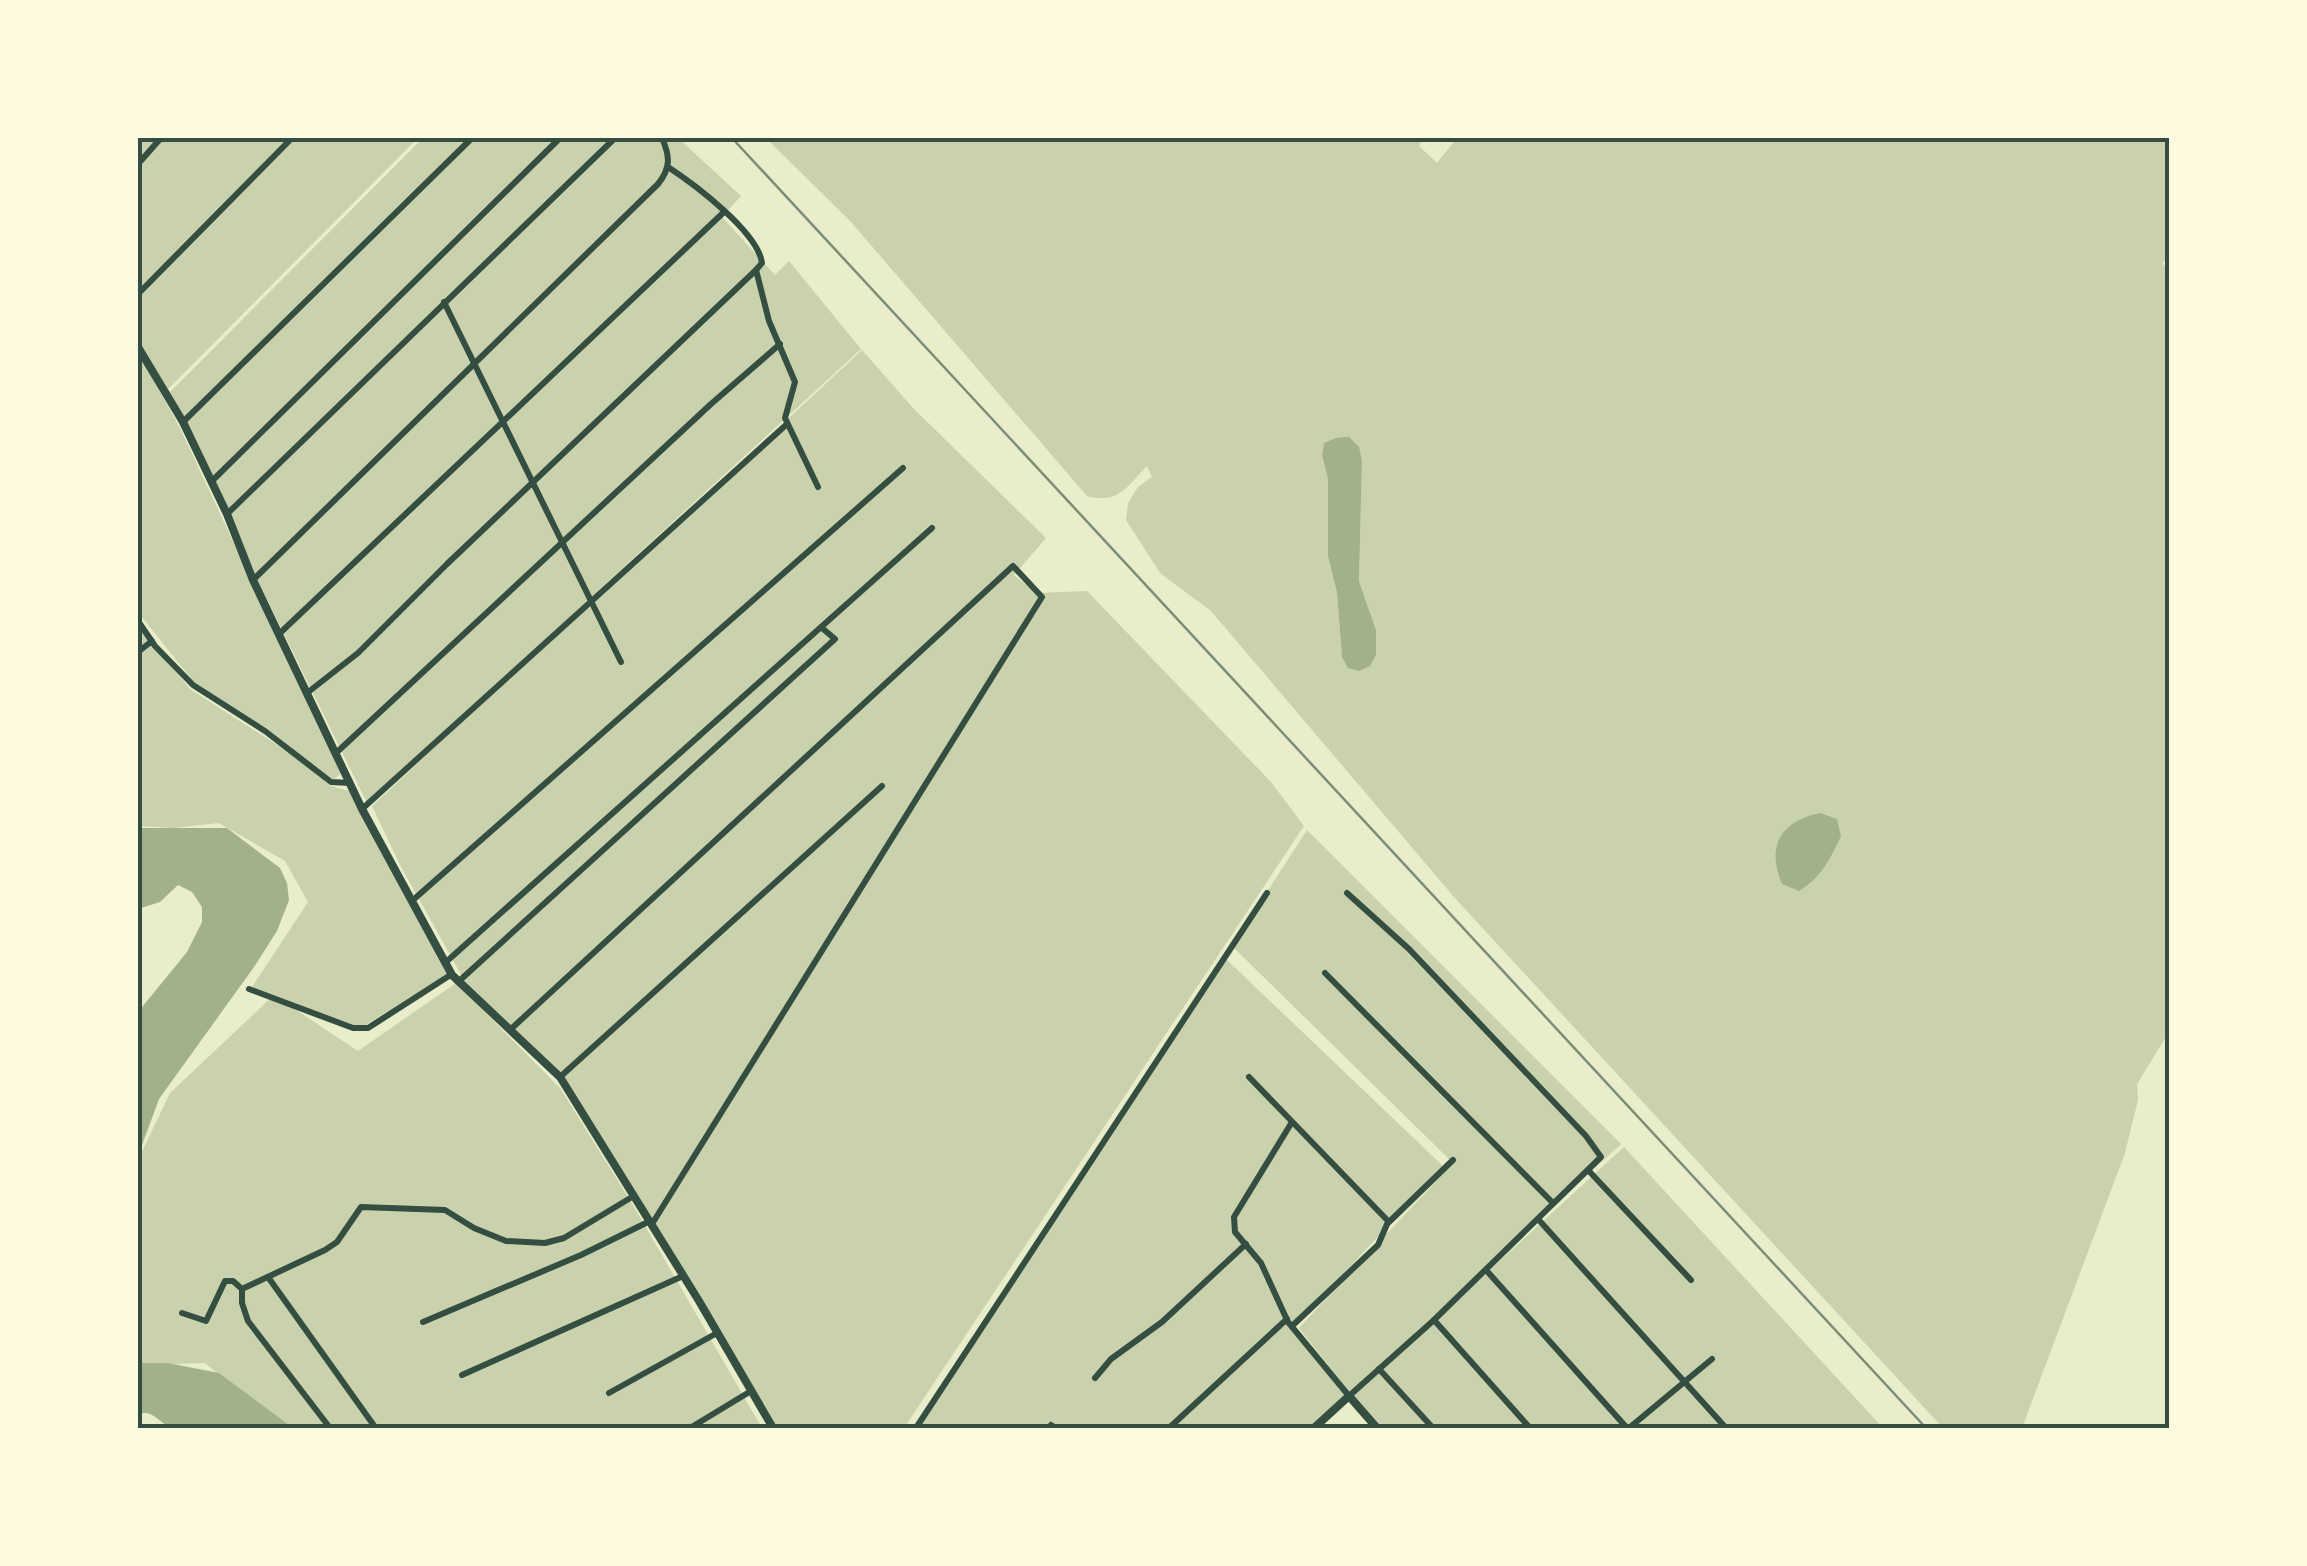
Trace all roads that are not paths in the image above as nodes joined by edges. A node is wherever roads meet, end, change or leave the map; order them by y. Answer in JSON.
{"nodes":[{"id":1,"x":161,"y":138,"type":"edge"},
{"id":2,"x":292,"y":138,"type":"edge"},
{"id":3,"x":472,"y":138,"type":"edge"},
{"id":4,"x":560,"y":138,"type":"edge"},
{"id":5,"x":615,"y":138,"type":"edge"},
{"id":6,"x":662,"y":138,"type":"edge"},
{"id":7,"x":138,"y":164,"type":"edge"},
{"id":8,"x":668,"y":167,"type":"junction"},
{"id":9,"x":724,"y":212,"type":"junction"},
{"id":10,"x":756,"y":270,"type":"junction"},
{"id":11,"x":138,"y":294,"type":"edge"},
{"id":12,"x":444,"y":302,"type":"junction"},
{"id":13,"x":780,"y":344,"type":"junction"},
{"id":14,"x":138,"y":347,"type":"edge"},
{"id":15,"x":472,"y":363,"type":"junction"},
{"id":16,"x":183,"y":422,"type":"junction"},
{"id":17,"x":502,"y":422,"type":"junction"},
{"id":18,"x":788,"y":424,"type":"junction"},
{"id":19,"x":903,"y":468,"type":"dead end"},
{"id":20,"x":210,"y":482,"type":"junction"},
{"id":21,"x":532,"y":484,"type":"junction"},
{"id":22,"x":818,"y":487,"type":"dead end"},
{"id":23,"x":227,"y":514,"type":"junction"},
{"id":24,"x":932,"y":528,"type":"dead end"},
{"id":25,"x":563,"y":543,"type":"junction"},
{"id":26,"x":253,"y":580,"type":"junction"},
{"id":27,"x":591,"y":602,"type":"junction"},
{"id":28,"x":138,"y":621,"type":"edge"},
{"id":29,"x":822,"y":628,"type":"junction"},
{"id":30,"x":278,"y":634,"type":"junction"},
{"id":31,"x":152,"y":642,"type":"junction"},
{"id":32,"x":138,"y":652,"type":"edge"},
{"id":33,"x":621,"y":662,"type":"dead end"},
{"id":34,"x":307,"y":693,"type":"junction"},
{"id":35,"x":336,"y":753,"type":"junction"},
{"id":36,"x":350,"y":783,"type":"junction"},
{"id":37,"x":882,"y":786,"type":"dead end"},
{"id":38,"x":362,"y":809,"type":"junction"},
{"id":39,"x":1347,"y":893,"type":"dead end"},
{"id":40,"x":1268,"y":894,"type":"dead end"},
{"id":41,"x":413,"y":900,"type":"junction"},
{"id":42,"x":446,"y":962,"type":"junction"},
{"id":43,"x":1325,"y":973,"type":"dead end"},
{"id":44,"x":455,"y":978,"type":"junction"},
{"id":45,"x":249,"y":989,"type":"dead end"},
{"id":46,"x":511,"y":1029,"type":"junction"},
{"id":47,"x":1249,"y":1077,"type":"dead end"},
{"id":48,"x":560,"y":1078,"type":"junction"},
{"id":49,"x":1292,"y":1122,"type":"junction"},
{"id":50,"x":1453,"y":1160,"type":"dead end"},
{"id":51,"x":1588,"y":1170,"type":"junction"},
{"id":52,"x":632,"y":1198,"type":"junction"},
{"id":53,"x":1553,"y":1204,"type":"junction"},
{"id":54,"x":1538,"y":1219,"type":"junction"},
{"id":55,"x":1388,"y":1222,"type":"junction"},
{"id":56,"x":649,"y":1224,"type":"junction"},
{"id":57,"x":1246,"y":1244,"type":"junction"},
{"id":58,"x":1486,"y":1270,"type":"junction"},
{"id":59,"x":683,"y":1276,"type":"junction"},
{"id":60,"x":268,"y":1277,"type":"junction"},
{"id":61,"x":1692,"y":1280,"type":"dead end"},
{"id":62,"x":242,"y":1290,"type":"junction"},
{"id":63,"x":182,"y":1314,"type":"dead end"},
{"id":64,"x":1434,"y":1320,"type":"junction"},
{"id":65,"x":424,"y":1322,"type":"dead end"},
{"id":66,"x":1290,"y":1323,"type":"junction"},
{"id":67,"x":717,"y":1334,"type":"junction"},
{"id":68,"x":1712,"y":1358,"type":"dead end"},
{"id":69,"x":1379,"y":1369,"type":"junction"},
{"id":70,"x":462,"y":1375,"type":"dead end"},
{"id":71,"x":1095,"y":1378,"type":"dead end"},
{"id":72,"x":1683,"y":1381,"type":"junction"},
{"id":73,"x":751,"y":1391,"type":"junction"},
{"id":74,"x":609,"y":1393,"type":"dead end"},
{"id":75,"x":1349,"y":1396,"type":"junction"},
{"id":76,"x":375,"y":1427,"type":"edge"},
{"id":77,"x":330,"y":1428,"type":"edge"},
{"id":78,"x":690,"y":1428,"type":"edge"},
{"id":79,"x":773,"y":1428,"type":"edge"},
{"id":80,"x":916,"y":1428,"type":"edge"},
{"id":81,"x":1169,"y":1428,"type":"edge"},
{"id":82,"x":1314,"y":1428,"type":"edge"},
{"id":83,"x":1377,"y":1428,"type":"edge"},
{"id":84,"x":1433,"y":1428,"type":"edge"},
{"id":85,"x":1530,"y":1428,"type":"edge"},
{"id":86,"x":1628,"y":1428,"type":"edge"},
{"id":87,"x":1726,"y":1428,"type":"edge"}],
"edges":[{"from":1,"to":7,"type":"street"},
{"from":2,"to":11,"type":"street"},
{"from":3,"to":16,"type":"street"},
{"from":4,"to":20,"type":"street"},
{"from":5,"to":12,"type":"street"},
{"from":6,"to":8,"type":"street"},
{"from":8,"to":9,"type":"street"},
{"from":8,"to":15,"type":"street"},
{"from":9,"to":10,"type":"street"},
{"from":9,"to":17,"type":"street"},
{"from":10,"to":13,"type":"street"},
{"from":10,"to":21,"type":"street"},
{"from":12,"to":15,"type":"street"},
{"from":12,"to":23,"type":"street"},
{"from":13,"to":18,"type":"street"},
{"from":13,"to":25,"type":"street"},
{"from":14,"to":16,"type":"street"},
{"from":15,"to":17,"type":"street"},
{"from":15,"to":26,"type":"street"},
{"from":16,"to":20,"type":"street"},
{"from":17,"to":21,"type":"street"},
{"from":17,"to":30,"type":"street"},
{"from":18,"to":22,"type":"street"},
{"from":18,"to":27,"type":"street"},
{"from":19,"to":41,"type":"street"},
{"from":20,"to":23,"type":"street"},
{"from":21,"to":25,"type":"street"},
{"from":21,"to":34,"type":"street"},
{"from":23,"to":26,"type":"street"},
{"from":24,"to":29,"type":"street"},
{"from":25,"to":27,"type":"street"},
{"from":25,"to":35,"type":"street"},
{"from":26,"to":30,"type":"street"},
{"from":27,"to":33,"type":"street"},
{"from":27,"to":38,"type":"street"},
{"from":28,"to":31,"type":"street"},
{"from":29,"to":42,"type":"street"},
{"from":29,"to":44,"type":"street"},
{"from":30,"to":34,"type":"street"},
{"from":31,"to":32,"type":"street"},
{"from":31,"to":36,"type":"street"},
{"from":34,"to":35,"type":"street"},
{"from":35,"to":36,"type":"street"},
{"from":36,"to":38,"type":"street"},
{"from":37,"to":48,"type":"street"},
{"from":38,"to":41,"type":"street"},
{"from":39,"to":51,"type":"street"},
{"from":40,"to":80,"type":"street"},
{"from":41,"to":42,"type":"street"},
{"from":42,"to":44,"type":"street"},
{"from":43,"to":53,"type":"street"},
{"from":44,"to":45,"type":"street"},
{"from":44,"to":46,"type":"street"},
{"from":46,"to":48,"type":"street"},
{"from":46,"to":56,"type":"street"},
{"from":47,"to":49,"type":"street"},
{"from":48,"to":52,"type":"street"},
{"from":49,"to":55,"type":"street"},
{"from":49,"to":57,"type":"street"},
{"from":50,"to":55,"type":"street"},
{"from":51,"to":53,"type":"street"},
{"from":51,"to":61,"type":"street"},
{"from":52,"to":56,"type":"street"},
{"from":52,"to":60,"type":"street"},
{"from":53,"to":54,"type":"street"},
{"from":54,"to":58,"type":"street"},
{"from":54,"to":72,"type":"street"},
{"from":55,"to":66,"type":"street"},
{"from":56,"to":59,"type":"street"},
{"from":56,"to":65,"type":"street"},
{"from":57,"to":66,"type":"street"},
{"from":57,"to":71,"type":"street"},
{"from":58,"to":64,"type":"street"},
{"from":58,"to":86,"type":"street"},
{"from":59,"to":67,"type":"street"},
{"from":59,"to":70,"type":"street"},
{"from":60,"to":62,"type":"street"},
{"from":60,"to":76,"type":"street"},
{"from":62,"to":63,"type":"street"},
{"from":62,"to":77,"type":"street"},
{"from":64,"to":69,"type":"street"},
{"from":64,"to":85,"type":"street"},
{"from":66,"to":75,"type":"street"},
{"from":66,"to":81,"type":"street"},
{"from":67,"to":73,"type":"street"},
{"from":67,"to":74,"type":"street"},
{"from":68,"to":72,"type":"street"},
{"from":69,"to":75,"type":"street"},
{"from":69,"to":84,"type":"street"},
{"from":72,"to":86,"type":"street"},
{"from":72,"to":87,"type":"street"},
{"from":73,"to":78,"type":"street"},
{"from":73,"to":79,"type":"street"},
{"from":75,"to":82,"type":"street"},
{"from":75,"to":83,"type":"street"}]}
